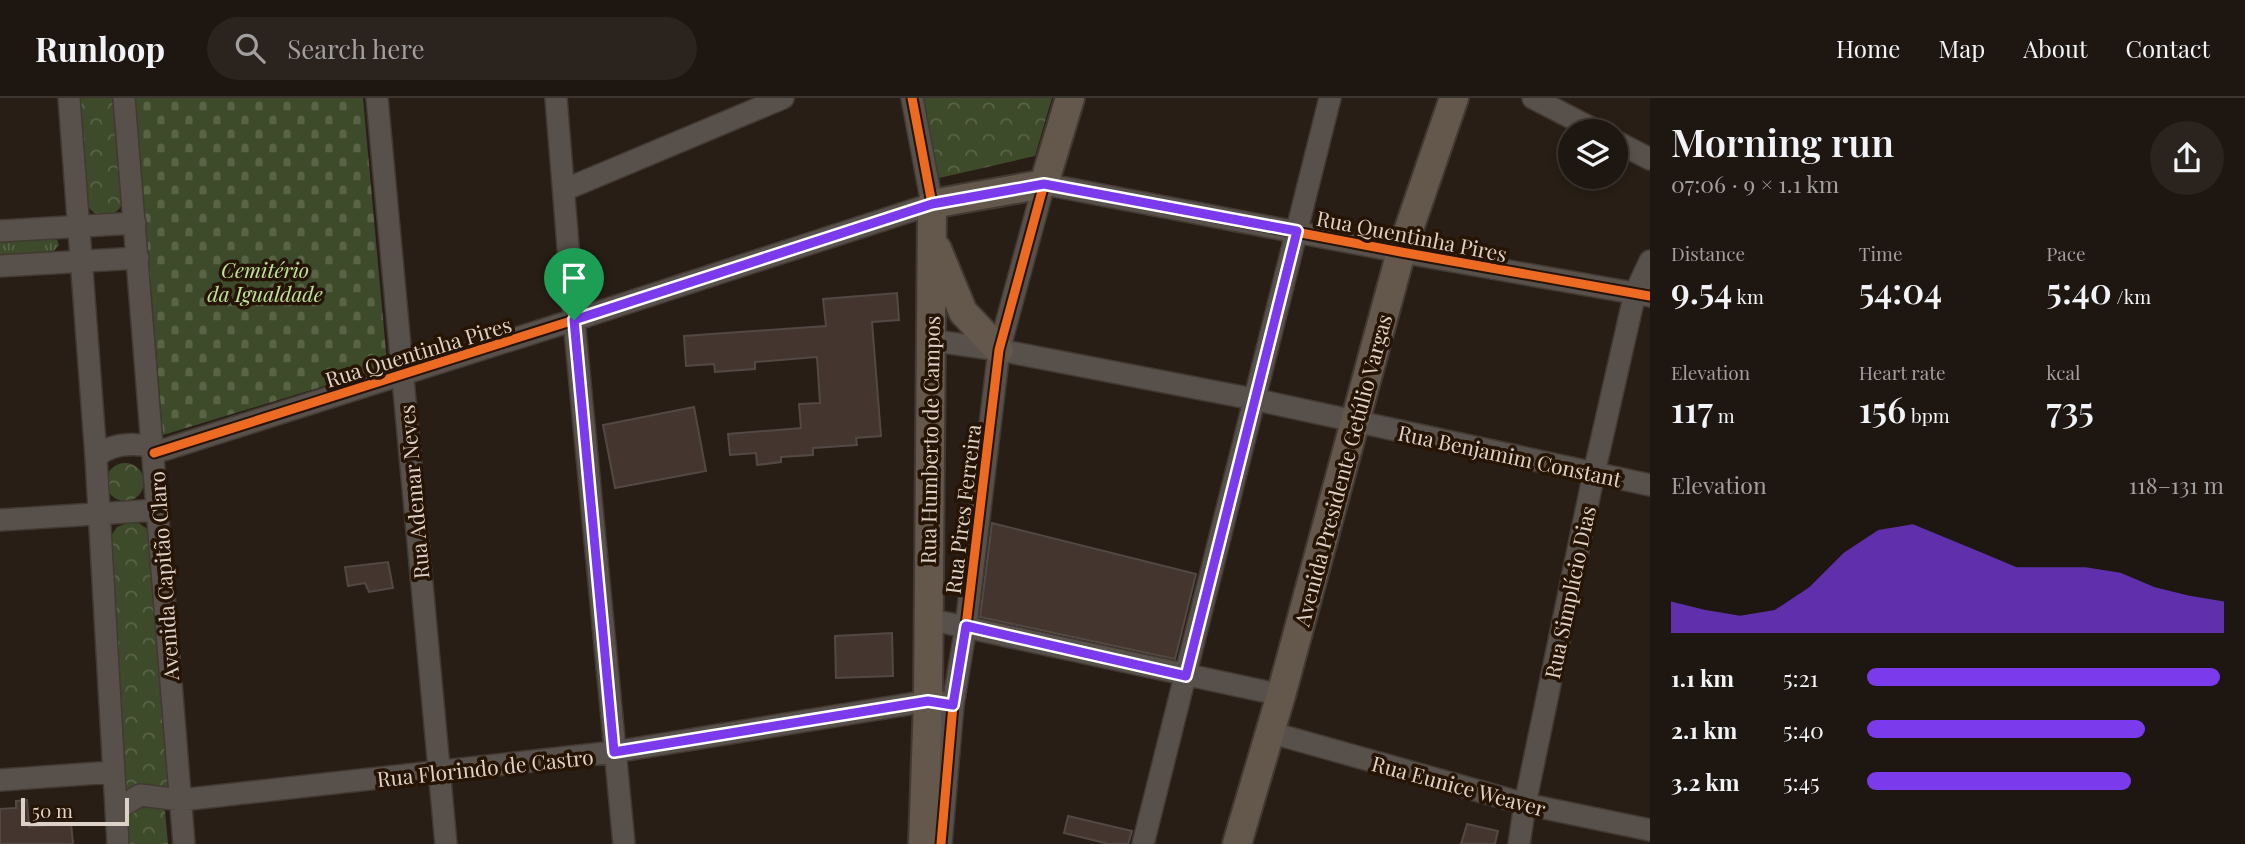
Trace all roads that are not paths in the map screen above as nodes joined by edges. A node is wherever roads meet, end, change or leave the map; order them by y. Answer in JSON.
{"nodes":[{"id":1,"x":69,"y":98,"type":"edge"},
{"id":2,"x":124,"y":98,"type":"edge"},
{"id":3,"x":377,"y":98,"type":"edge"},
{"id":4,"x":556,"y":98,"type":"edge"},
{"id":5,"x":783,"y":98,"type":"edge"},
{"id":6,"x":912,"y":98,"type":"edge"},
{"id":7,"x":1070,"y":98,"type":"edge"},
{"id":8,"x":1329,"y":98,"type":"edge"},
{"id":9,"x":1454,"y":98,"type":"edge"},
{"id":10,"x":1533,"y":98,"type":"edge"},
{"id":11,"x":1574,"y":119,"type":"edge"},
{"id":12,"x":1628,"y":148,"type":"edge"},
{"id":13,"x":1650,"y":159,"type":"edge"},
{"id":14,"x":1044,"y":184,"type":"junction"},
{"id":15,"x":564,"y":190,"type":"junction"},
{"id":16,"x":932,"y":204,"type":"junction"},
{"id":17,"x":135,"y":222,"type":"junction"},
{"id":18,"x":78,"y":226,"type":"junction"},
{"id":19,"x":0,"y":231,"type":"edge"},
{"id":20,"x":1297,"y":231,"type":"junction"},
{"id":21,"x":931,"y":233,"type":"junction"},
{"id":22,"x":1401,"y":252,"type":"junction"},
{"id":23,"x":138,"y":258,"type":"junction"},
{"id":24,"x":81,"y":260,"type":"junction"},
{"id":25,"x":1650,"y":261,"type":"edge"},
{"id":26,"x":0,"y":266,"type":"edge"},
{"id":27,"x":1643,"y":294,"type":"edge"},
{"id":28,"x":574,"y":320,"type":"junction"},
{"id":29,"x":929,"y":340,"type":"junction"},
{"id":30,"x":999,"y":349,"type":"junction"},
{"id":31,"x":402,"y":374,"type":"junction"},
{"id":32,"x":1253,"y":399,"type":"junction"},
{"id":33,"x":1356,"y":421,"type":"junction"},
{"id":34,"x":154,"y":450,"type":"junction"},
{"id":35,"x":96,"y":457,"type":"junction"},
{"id":36,"x":1594,"y":473,"type":"junction"},
{"id":37,"x":1650,"y":485,"type":"edge"},
{"id":38,"x":158,"y":510,"type":"junction"},
{"id":39,"x":98,"y":513,"type":"junction"},
{"id":40,"x":0,"y":520,"type":"edge"},
{"id":41,"x":928,"y":619,"type":"junction"},
{"id":42,"x":966,"y":626,"type":"junction"},
{"id":43,"x":1186,"y":676,"type":"junction"},
{"id":44,"x":1281,"y":695,"type":"junction"},
{"id":45,"x":940,"y":703,"type":"junction"},
{"id":46,"x":1269,"y":732,"type":"junction"},
{"id":47,"x":614,"y":752,"type":"junction"},
{"id":48,"x":113,"y":772,"type":"junction"},
{"id":49,"x":439,"y":772,"type":"junction"},
{"id":50,"x":0,"y":780,"type":"edge"},
{"id":51,"x":181,"y":800,"type":"junction"},
{"id":52,"x":1525,"y":804,"type":"junction"},
{"id":53,"x":116,"y":810,"type":"junction"},
{"id":54,"x":1650,"y":830,"type":"edge"},
{"id":55,"x":118,"y":844,"type":"edge"},
{"id":56,"x":184,"y":844,"type":"edge"},
{"id":57,"x":446,"y":844,"type":"edge"},
{"id":58,"x":624,"y":844,"type":"edge"},
{"id":59,"x":923,"y":844,"type":"edge"},
{"id":60,"x":941,"y":844,"type":"edge"},
{"id":61,"x":1143,"y":844,"type":"edge"},
{"id":62,"x":1237,"y":844,"type":"edge"},
{"id":63,"x":1519,"y":844,"type":"edge"}],
"edges":[{"from":1,"to":18,"type":"street"},
{"from":2,"to":17,"type":"street","name":"Avenida Capitão Claro"},
{"from":3,"to":31,"type":"street","name":"Rua Ademar Neves"},
{"from":4,"to":15,"type":"street"},
{"from":5,"to":15,"type":"street"},
{"from":6,"to":16,"type":"street"},
{"from":7,"to":14,"type":"main road","name":"Rua Pires Ferreira"},
{"from":8,"to":20,"type":"street"},
{"from":9,"to":22,"type":"main road","name":"Avenida Presidente Getúlio Vargas"},
{"from":10,"to":11,"type":"street"},
{"from":12,"to":13,"type":"street"},
{"from":14,"to":16,"type":"main road"},
{"from":14,"to":20,"type":"street","name":"Rua Quentinha Pires"},
{"from":14,"to":30,"type":"street","name":"Rua Pires Ferreira"},
{"from":15,"to":28,"type":"street"},
{"from":16,"to":21,"type":"main road","name":"Rua Humberto de Campos"},
{"from":16,"to":28,"type":"street","name":"Rua Quentinha Pires"},
{"from":17,"to":18,"type":"street"},
{"from":17,"to":23,"type":"street","name":"Avenida Capitão Claro"},
{"from":18,"to":19,"type":"street"},
{"from":18,"to":24,"type":"street"},
{"from":20,"to":22,"type":"street","name":"Rua Quentinha Pires"},
{"from":20,"to":32,"type":"street"},
{"from":21,"to":29,"type":"main road","name":"Rua Humberto de Campos"},
{"from":21,"to":30,"type":"main road"},
{"from":22,"to":27,"type":"street","name":"Rua Quentinha Pires"},
{"from":22,"to":33,"type":"main road","name":"Avenida Presidente Getúlio Vargas"},
{"from":23,"to":24,"type":"street"},
{"from":23,"to":34,"type":"street","name":"Avenida Capitão Claro"},
{"from":24,"to":26,"type":"street"},
{"from":24,"to":35,"type":"street"},
{"from":25,"to":27,"type":"street","name":"Rua Simplício Dias"},
{"from":27,"to":36,"type":"street","name":"Rua Simplício Dias"},
{"from":28,"to":31,"type":"street","name":"Rua Quentinha Pires"},
{"from":28,"to":47,"type":"street"},
{"from":29,"to":30,"type":"street","name":"Rua Benjamim Constant"},
{"from":29,"to":41,"type":"main road","name":"Rua Humberto de Campos"},
{"from":30,"to":32,"type":"street","name":"Rua Benjamim Constant"},
{"from":30,"to":42,"type":"street","name":"Rua Pires Ferreira"},
{"from":31,"to":34,"type":"street","name":"Rua Quentinha Pires"},
{"from":31,"to":49,"type":"street","name":"Rua Ademar Neves"},
{"from":32,"to":33,"type":"street","name":"Rua Benjamim Constant"},
{"from":32,"to":43,"type":"street"},
{"from":33,"to":36,"type":"street","name":"Rua Benjamim Constant"},
{"from":33,"to":44,"type":"main road","name":"Avenida Presidente Getúlio Vargas"},
{"from":34,"to":35,"type":"street"},
{"from":34,"to":38,"type":"street","name":"Avenida Capitão Claro"},
{"from":35,"to":39,"type":"street"},
{"from":36,"to":37,"type":"street","name":"Rua Benjamim Constant"},
{"from":36,"to":52,"type":"street","name":"Rua Simplício Dias"},
{"from":38,"to":39,"type":"street"},
{"from":38,"to":51,"type":"street","name":"Avenida Capitão Claro"},
{"from":39,"to":40,"type":"street"},
{"from":39,"to":48,"type":"street"},
{"from":41,"to":42,"type":"street"},
{"from":41,"to":45,"type":"main road","name":"Rua Humberto de Campos"},
{"from":42,"to":43,"type":"street"},
{"from":42,"to":45,"type":"street","name":"Rua Pires Ferreira"},
{"from":43,"to":44,"type":"street"},
{"from":43,"to":61,"type":"street"},
{"from":44,"to":46,"type":"main road","name":"Avenida Presidente Getúlio Vargas"},
{"from":45,"to":47,"type":"street","name":"Rua Florindo de Castro"},
{"from":45,"to":59,"type":"main road","name":"Rua Humberto de Campos"},
{"from":45,"to":60,"type":"street","name":"Rua Pires Ferreira"},
{"from":46,"to":52,"type":"street","name":"Rua Eunice Weaver"},
{"from":46,"to":62,"type":"main road","name":"Avenida Presidente Getúlio Vargas"},
{"from":47,"to":49,"type":"street","name":"Rua Florindo de Castro"},
{"from":47,"to":58,"type":"street"},
{"from":48,"to":50,"type":"street"},
{"from":48,"to":53,"type":"street"},
{"from":49,"to":51,"type":"street","name":"Rua Florindo de Castro"},
{"from":49,"to":57,"type":"street","name":"Rua Ademar Neves"},
{"from":51,"to":53,"type":"street","name":"Rua Florindo de Castro"},
{"from":51,"to":56,"type":"street","name":"Avenida Capitão Claro"},
{"from":52,"to":54,"type":"street","name":"Rua Eunice Weaver"},
{"from":52,"to":63,"type":"street","name":"Rua Simplício Dias"},
{"from":53,"to":55,"type":"street"}]}
